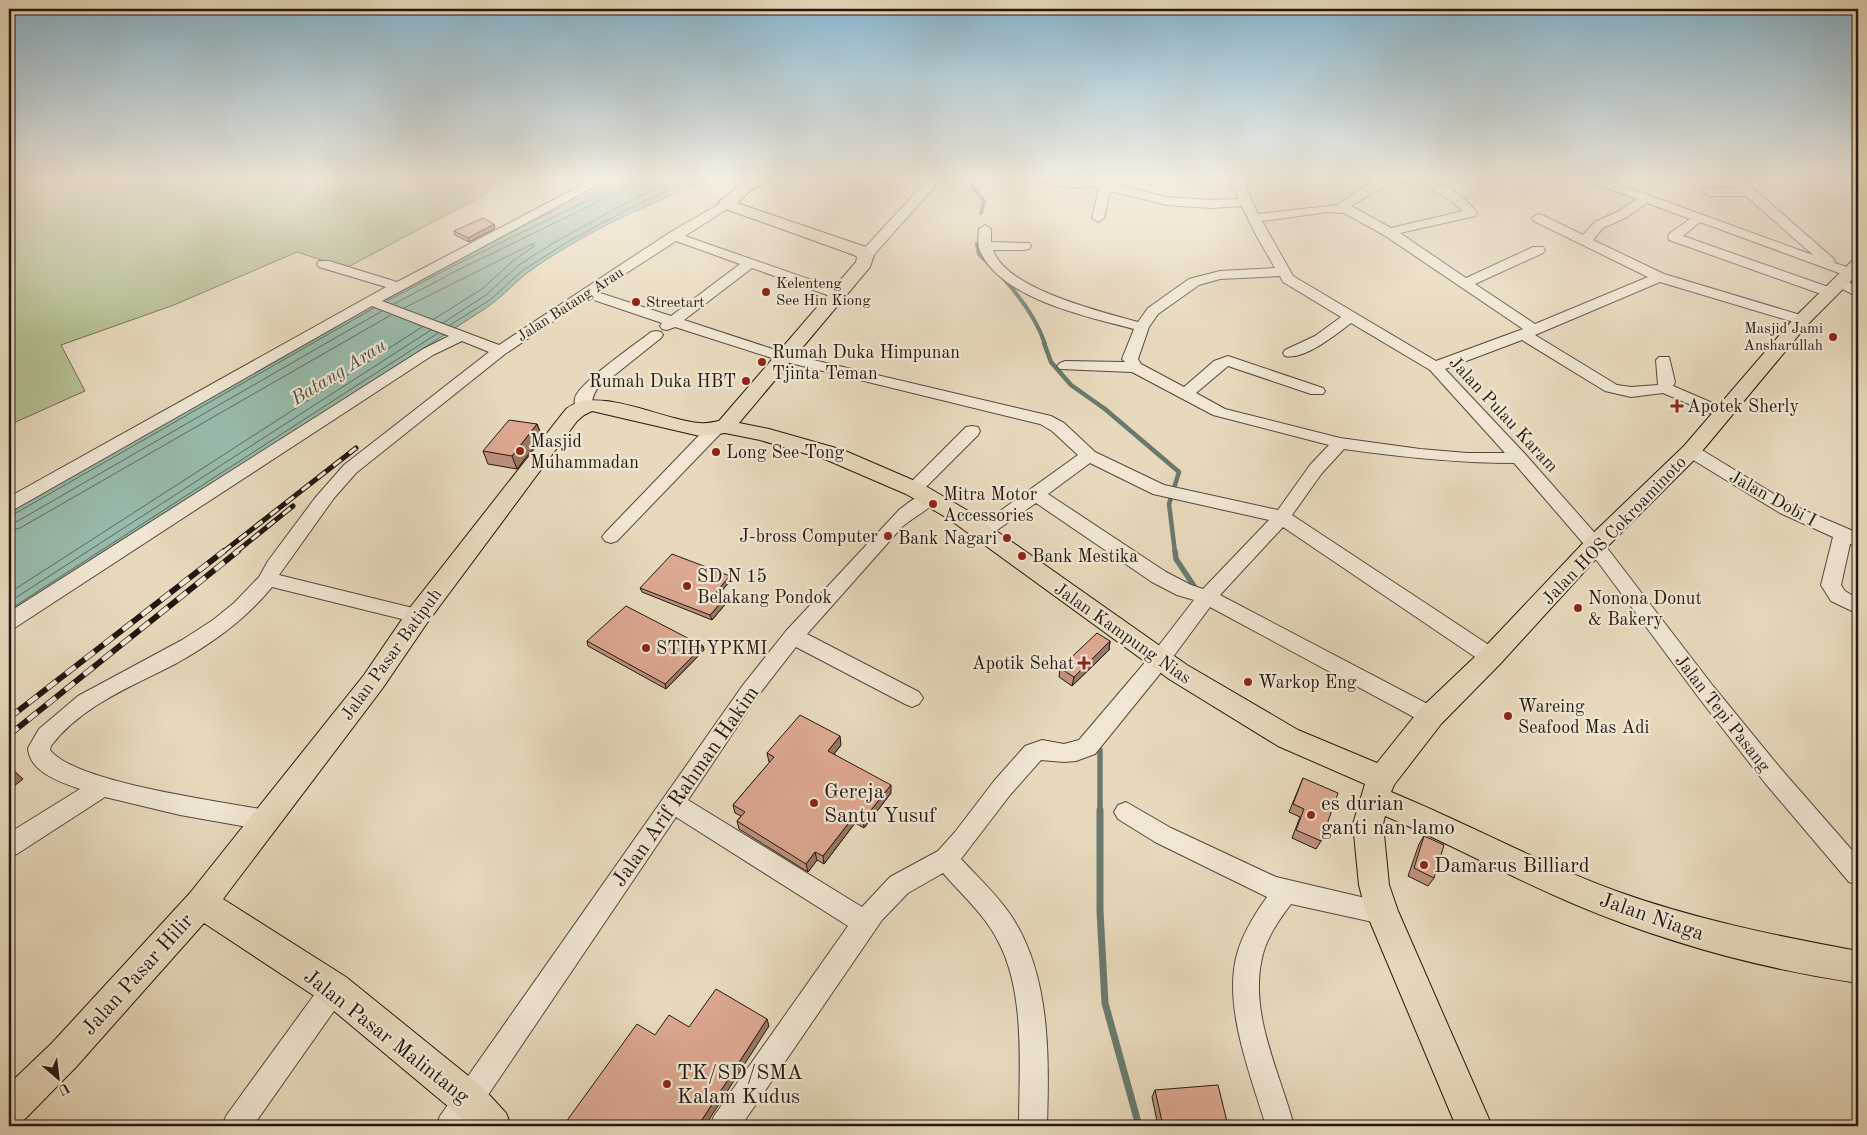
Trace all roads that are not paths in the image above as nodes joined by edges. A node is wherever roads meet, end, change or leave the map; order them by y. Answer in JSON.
{"nodes":[{"id":1,"x":985,"y":229,"type":"dead end"},
{"id":2,"x":506,"y":230,"type":"edge"},
{"id":3,"x":684,"y":230,"type":"edge"},
{"id":4,"x":800,"y":230,"type":"edge"},
{"id":5,"x":889,"y":230,"type":"edge"},
{"id":6,"x":1260,"y":230,"type":"edge"},
{"id":7,"x":1386,"y":230,"type":"edge"},
{"id":8,"x":1398,"y":230,"type":"edge"},
{"id":9,"x":1564,"y":230,"type":"edge"},
{"id":10,"x":1594,"y":230,"type":"edge"},
{"id":11,"x":1683,"y":230,"type":"edge"},
{"id":12,"x":1728,"y":230,"type":"edge"},
{"id":13,"x":1792,"y":230,"type":"edge"},
{"id":14,"x":1389,"y":232,"type":"junction"},
{"id":15,"x":674,"y":236,"type":"junction"},
{"id":16,"x":1585,"y":240,"type":"junction"},
{"id":17,"x":985,"y":246,"type":"junction"},
{"id":18,"x":1024,"y":246,"type":"dead end"},
{"id":19,"x":1538,"y":250,"type":"dead end"},
{"id":20,"x":866,"y":255,"type":"junction"},
{"id":21,"x":324,"y":264,"type":"dead end"},
{"id":22,"x":749,"y":264,"type":"junction"},
{"id":23,"x":1283,"y":272,"type":"junction"},
{"id":24,"x":1845,"y":276,"type":"edge"},
{"id":25,"x":1659,"y":277,"type":"junction"},
{"id":26,"x":1465,"y":283,"type":"junction"},
{"id":27,"x":398,"y":287,"type":"junction"},
{"id":28,"x":586,"y":293,"type":"junction"},
{"id":29,"x":1858,"y":293,"type":"edge"},
{"id":30,"x":838,"y":294,"type":"junction"},
{"id":31,"x":372,"y":301,"type":"junction"},
{"id":32,"x":1350,"y":317,"type":"junction"},
{"id":33,"x":1802,"y":320,"type":"junction"},
{"id":34,"x":666,"y":327,"type":"junction"},
{"id":35,"x":1142,"y":327,"type":"junction"},
{"id":36,"x":1528,"y":332,"type":"junction"},
{"id":37,"x":458,"y":335,"type":"junction"},
{"id":38,"x":500,"y":350,"type":"junction"},
{"id":39,"x":1290,"y":353,"type":"dead end"},
{"id":40,"x":783,"y":357,"type":"junction"},
{"id":41,"x":1664,"y":360,"type":"dead end"},
{"id":42,"x":1065,"y":366,"type":"dead end"},
{"id":43,"x":1135,"y":367,"type":"junction"},
{"id":44,"x":1435,"y":367,"type":"junction"},
{"id":45,"x":1665,"y":388,"type":"junction"},
{"id":46,"x":1317,"y":391,"type":"dead end"},
{"id":47,"x":1186,"y":394,"type":"junction"},
{"id":48,"x":583,"y":406,"type":"junction"},
{"id":49,"x":1723,"y":413,"type":"junction"},
{"id":50,"x":720,"y":428,"type":"junction"},
{"id":51,"x":972,"y":431,"type":"dead end"},
{"id":52,"x":1340,"y":443,"type":"junction"},
{"id":53,"x":1691,"y":451,"type":"junction"},
{"id":54,"x":1089,"y":456,"type":"junction"},
{"id":55,"x":1519,"y":458,"type":"junction"},
{"id":56,"x":922,"y":493,"type":"junction"},
{"id":57,"x":1037,"y":495,"type":"junction"},
{"id":58,"x":9,"y":505,"type":"edge"},
{"id":59,"x":1282,"y":516,"type":"junction"},
{"id":60,"x":981,"y":533,"type":"junction"},
{"id":61,"x":611,"y":537,"type":"dead end"},
{"id":62,"x":1851,"y":537,"type":"edge"},
{"id":63,"x":1595,"y":545,"type":"junction"},
{"id":64,"x":267,"y":579,"type":"junction"},
{"id":65,"x":1207,"y":596,"type":"junction"},
{"id":66,"x":1858,"y":607,"type":"edge"},
{"id":67,"x":418,"y":616,"type":"junction"},
{"id":68,"x":9,"y":622,"type":"edge"},
{"id":69,"x":793,"y":636,"type":"junction"},
{"id":70,"x":1491,"y":657,"type":"junction"},
{"id":71,"x":1160,"y":659,"type":"junction"},
{"id":72,"x":912,"y":698,"type":"dead end"},
{"id":73,"x":1431,"y":716,"type":"junction"},
{"id":74,"x":102,"y":788,"type":"junction"},
{"id":75,"x":1378,"y":788,"type":"junction"},
{"id":76,"x":672,"y":802,"type":"junction"},
{"id":77,"x":1126,"y":812,"type":"dead end"},
{"id":78,"x":265,"y":820,"type":"junction"},
{"id":79,"x":9,"y":846,"type":"edge"},
{"id":80,"x":946,"y":859,"type":"junction"},
{"id":81,"x":1858,"y":873,"type":"edge"},
{"id":82,"x":1286,"y":892,"type":"junction"},
{"id":83,"x":201,"y":903,"type":"junction"},
{"id":84,"x":1382,"y":912,"type":"junction"},
{"id":85,"x":864,"y":922,"type":"junction"},
{"id":86,"x":1858,"y":967,"type":"edge"},
{"id":87,"x":334,"y":989,"type":"junction"},
{"id":88,"x":469,"y":1100,"type":"junction"},
{"id":89,"x":9,"y":1109,"type":"edge"},
{"id":90,"x":236,"y":1126,"type":"edge"},
{"id":91,"x":450,"y":1126,"type":"edge"},
{"id":92,"x":493,"y":1126,"type":"edge"},
{"id":93,"x":724,"y":1126,"type":"edge"},
{"id":94,"x":1033,"y":1126,"type":"edge"},
{"id":95,"x":1280,"y":1126,"type":"edge"},
{"id":96,"x":1474,"y":1126,"type":"edge"}],
"edges":[{"from":1,"to":17,"type":"street"},
{"from":2,"to":27,"type":"street"},
{"from":3,"to":15,"type":"street","name":"Jalan Batang Arau"},
{"from":4,"to":20,"type":"main road"},
{"from":5,"to":20,"type":"street"},
{"from":6,"to":23,"type":"street","name":"Jalan Pulau Karam"},
{"from":7,"to":14,"type":"street"},
{"from":8,"to":14,"type":"street"},
{"from":9,"to":16,"type":"street"},
{"from":10,"to":16,"type":"street"},
{"from":11,"to":24,"type":"street"},
{"from":12,"to":24,"type":"street"},
{"from":13,"to":24,"type":"street"},
{"from":14,"to":26,"type":"street"},
{"from":15,"to":22,"type":"street"},
{"from":15,"to":28,"type":"street","name":"Jalan Batang Arau"},
{"from":16,"to":25,"type":"street"},
{"from":17,"to":18,"type":"street"},
{"from":17,"to":35,"type":"street"},
{"from":19,"to":26,"type":"street"},
{"from":20,"to":30,"type":"main road"},
{"from":21,"to":27,"type":"street"},
{"from":22,"to":30,"type":"street"},
{"from":22,"to":34,"type":"street"},
{"from":23,"to":32,"type":"street","name":"Jalan Pulau Karam"},
{"from":23,"to":35,"type":"street"},
{"from":24,"to":29,"type":"street"},
{"from":24,"to":33,"type":"main road","name":"Jalan HOS Cokroaminoto"},
{"from":25,"to":33,"type":"street"},
{"from":25,"to":36,"type":"street"},
{"from":26,"to":36,"type":"street"},
{"from":27,"to":31,"type":"street"},
{"from":28,"to":34,"type":"street"},
{"from":28,"to":38,"type":"street","name":"Jalan Batang Arau"},
{"from":30,"to":40,"type":"main road"},
{"from":31,"to":37,"type":"street"},
{"from":31,"to":58,"type":"street"},
{"from":32,"to":39,"type":"street"},
{"from":32,"to":44,"type":"street","name":"Jalan Pulau Karam"},
{"from":33,"to":49,"type":"main road","name":"Jalan HOS Cokroaminoto"},
{"from":34,"to":40,"type":"street"},
{"from":34,"to":48,"type":"street"},
{"from":35,"to":43,"type":"street"},
{"from":36,"to":44,"type":"street"},
{"from":36,"to":45,"type":"street"},
{"from":37,"to":38,"type":"street"},
{"from":37,"to":68,"type":"street"},
{"from":38,"to":64,"type":"street","name":"Jalan Batang Arau"},
{"from":40,"to":50,"type":"main road"},
{"from":40,"to":54,"type":"street"},
{"from":41,"to":45,"type":"street"},
{"from":42,"to":43,"type":"street"},
{"from":43,"to":47,"type":"street"},
{"from":44,"to":55,"type":"street","name":"Jalan Pulau Karam"},
{"from":45,"to":49,"type":"street"},
{"from":46,"to":47,"type":"street"},
{"from":47,"to":52,"type":"street"},
{"from":48,"to":50,"type":"main road","name":"Jalan Kampung Nias"},
{"from":48,"to":67,"type":"main road","name":"Jalan Pasar Batipuh"},
{"from":49,"to":53,"type":"main road","name":"Jalan HOS Cokroaminoto"},
{"from":50,"to":56,"type":"main road","name":"Jalan Kampung Nias"},
{"from":50,"to":61,"type":"street"},
{"from":51,"to":56,"type":"street","name":"Jalan Arif Rahman Hakim"},
{"from":52,"to":55,"type":"street"},
{"from":52,"to":59,"type":"street"},
{"from":53,"to":62,"type":"street","name":"Jalan Dobi I"},
{"from":53,"to":63,"type":"main road","name":"Jalan HOS Cokroaminoto"},
{"from":54,"to":57,"type":"street"},
{"from":54,"to":59,"type":"street"},
{"from":55,"to":63,"type":"street","name":"Jalan Pulau Karam"},
{"from":56,"to":60,"type":"main road","name":"Jalan Kampung Nias"},
{"from":56,"to":69,"type":"street","name":"Jalan Arif Rahman Hakim"},
{"from":57,"to":60,"type":"street"},
{"from":57,"to":65,"type":"street"},
{"from":59,"to":65,"type":"street"},
{"from":59,"to":70,"type":"street"},
{"from":60,"to":71,"type":"main road","name":"Jalan Kampung Nias"},
{"from":62,"to":66,"type":"street"},
{"from":63,"to":70,"type":"main road","name":"Jalan HOS Cokroaminoto"},
{"from":63,"to":81,"type":"street","name":"Jalan Tepi Pasang"},
{"from":64,"to":67,"type":"street"},
{"from":64,"to":74,"type":"street","name":"Jalan Batang Arau"},
{"from":65,"to":71,"type":"street"},
{"from":65,"to":73,"type":"street"},
{"from":67,"to":78,"type":"main road","name":"Jalan Pasar Batipuh"},
{"from":69,"to":72,"type":"street"},
{"from":69,"to":76,"type":"street","name":"Jalan Arif Rahman Hakim"},
{"from":70,"to":73,"type":"main road","name":"Jalan HOS Cokroaminoto"},
{"from":71,"to":75,"type":"main road","name":"Jalan Kampung Nias"},
{"from":71,"to":80,"type":"street"},
{"from":73,"to":75,"type":"main road","name":"Jalan HOS Cokroaminoto"},
{"from":74,"to":78,"type":"street"},
{"from":74,"to":79,"type":"street"},
{"from":75,"to":84,"type":"main road"},
{"from":75,"to":86,"type":"main road","name":"Jalan Niaga"},
{"from":76,"to":85,"type":"street"},
{"from":76,"to":88,"type":"street","name":"Jalan Arif Rahman Hakim"},
{"from":77,"to":82,"type":"street"},
{"from":78,"to":83,"type":"main road","name":"Jalan Pasar Batipuh"},
{"from":80,"to":85,"type":"street"},
{"from":80,"to":94,"type":"street"},
{"from":82,"to":84,"type":"street"},
{"from":82,"to":95,"type":"street"},
{"from":83,"to":87,"type":"main road","name":"Jalan Pasar Malintang"},
{"from":83,"to":89,"type":"main road","name":"Jalan Pasar Hilir"},
{"from":84,"to":96,"type":"main road"},
{"from":85,"to":93,"type":"street"},
{"from":87,"to":88,"type":"main road","name":"Jalan Pasar Malintang"},
{"from":87,"to":90,"type":"street"},
{"from":88,"to":91,"type":"street","name":"Jalan Arif Rahman Hakim"},
{"from":88,"to":92,"type":"main road","name":"Jalan Pasar Malintang"}]}
